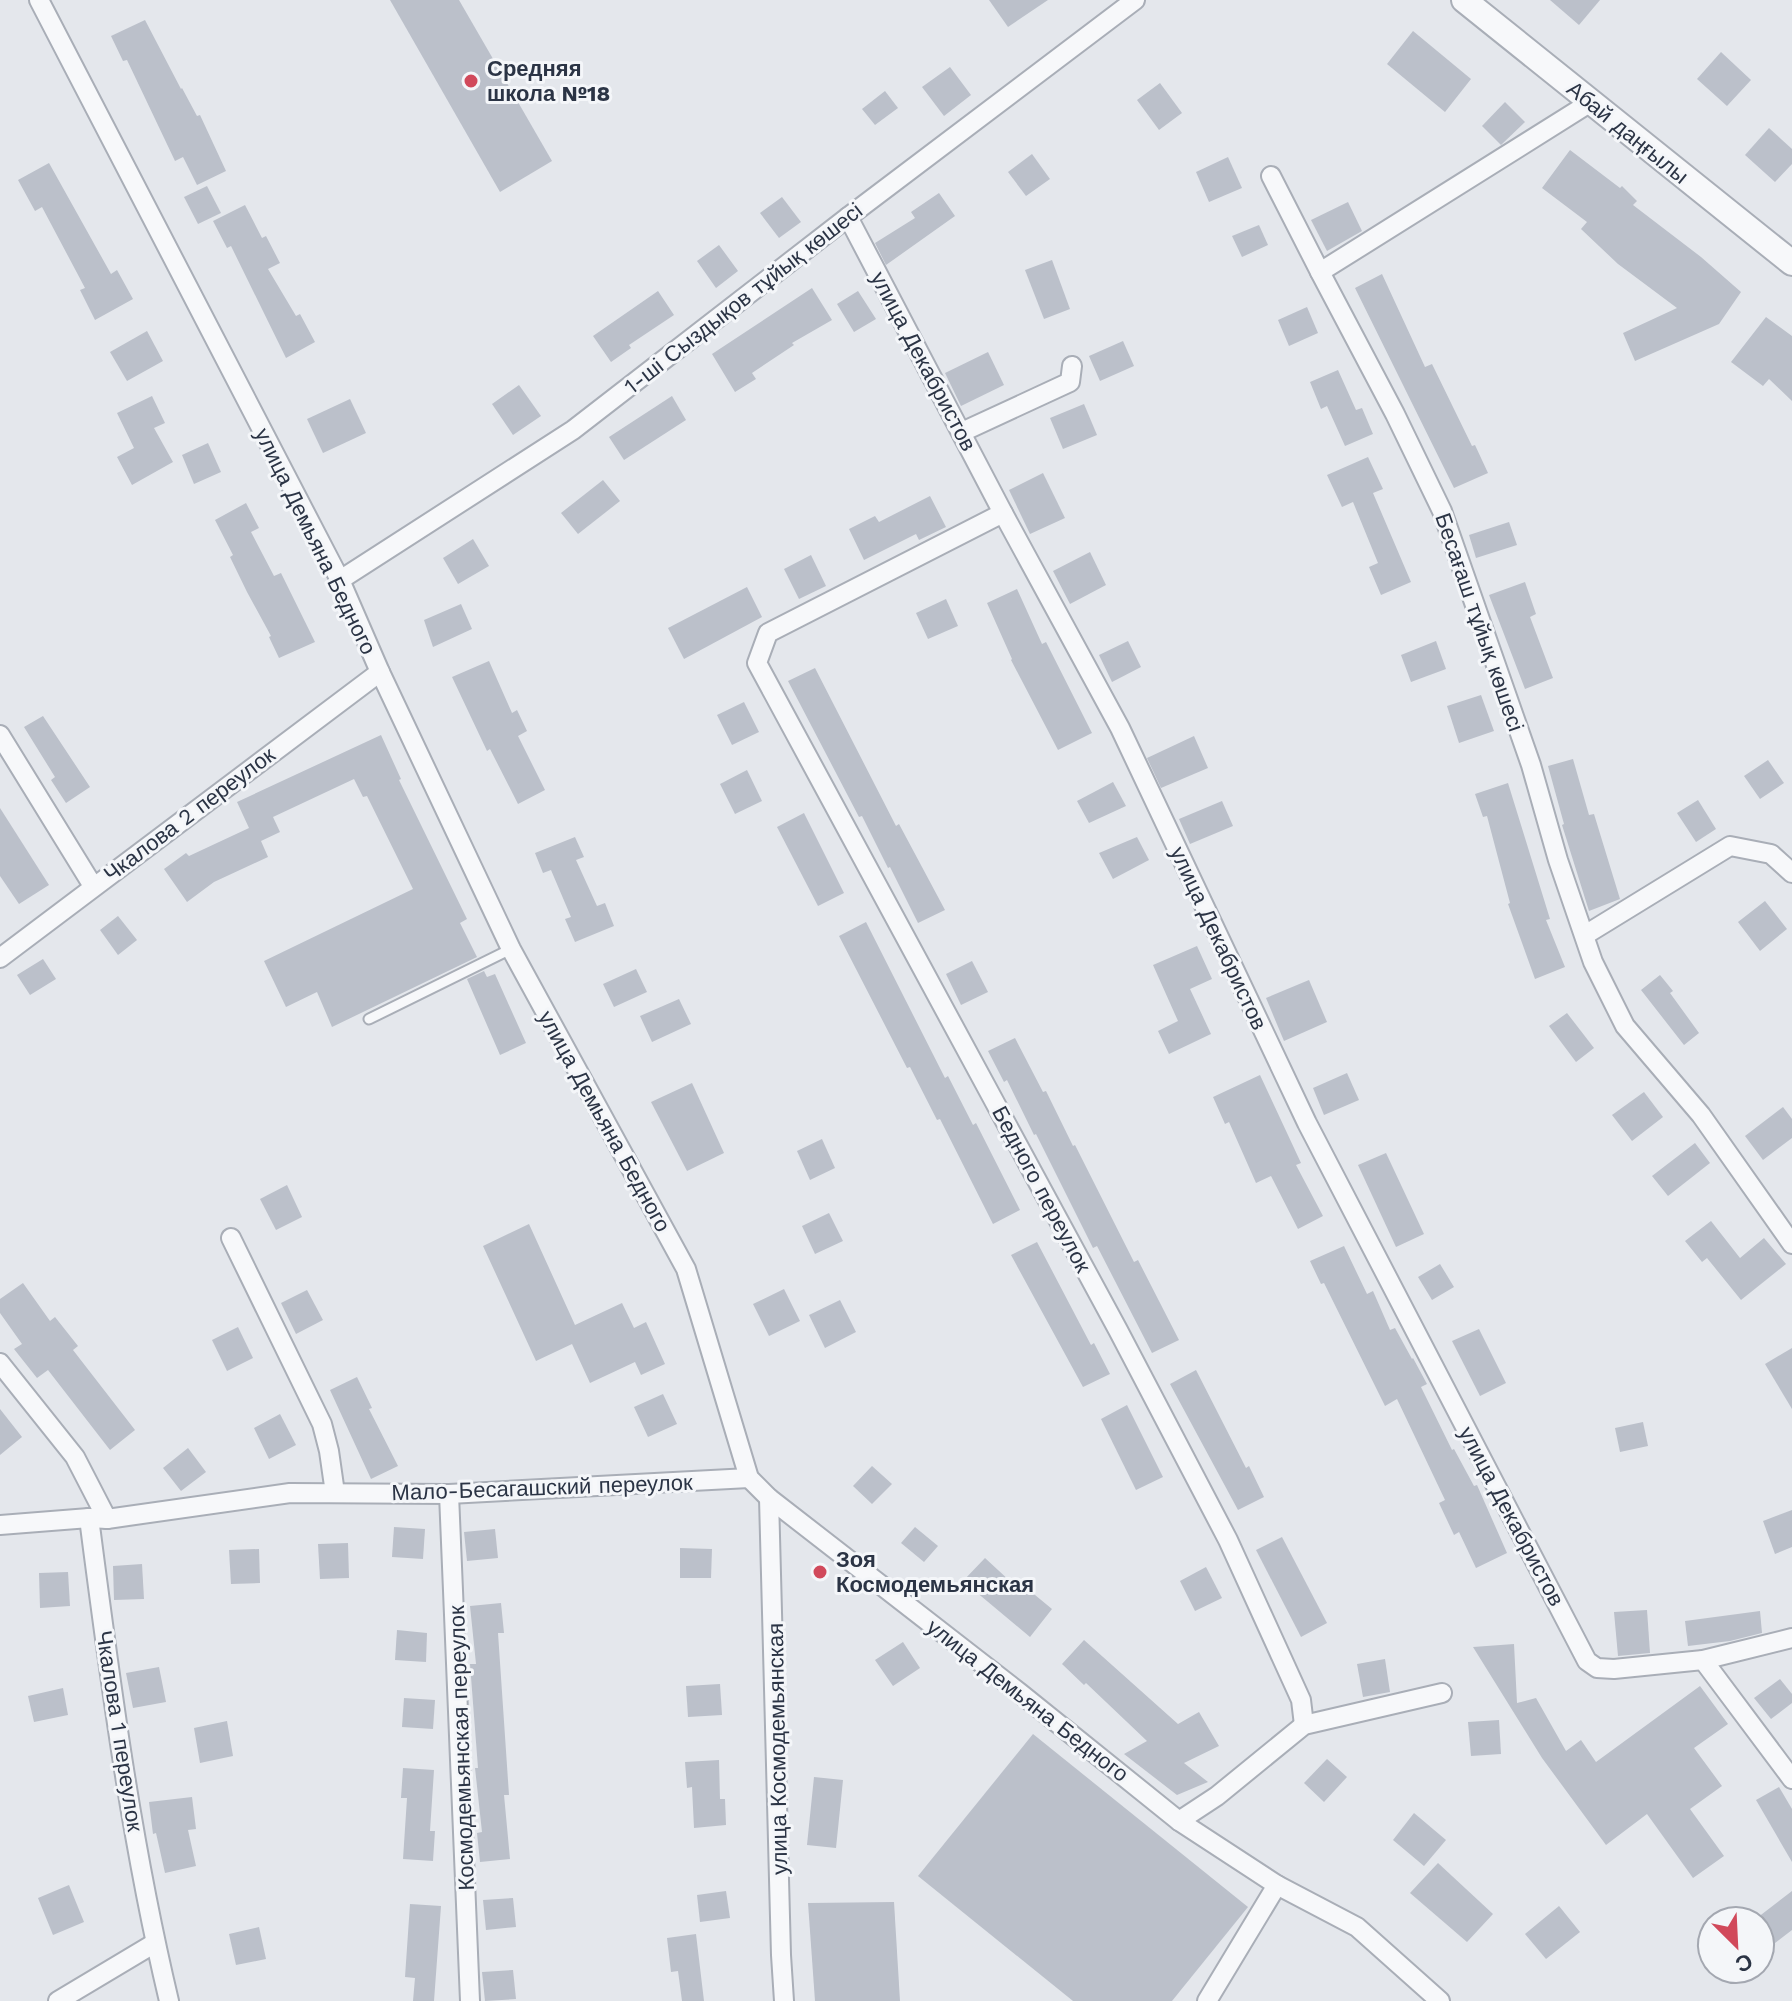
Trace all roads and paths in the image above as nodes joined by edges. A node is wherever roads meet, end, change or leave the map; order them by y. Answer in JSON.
{"nodes":[{"id":1,"x":39,"y":0,"type":"edge"},
{"id":2,"x":1135,"y":0,"type":"edge"},
{"id":3,"x":1464,"y":0,"type":"edge"},
{"id":4,"x":1591,"y":102,"type":"junction"},
{"id":5,"x":1271,"y":176,"type":"dead end"},
{"id":6,"x":848,"y":217,"type":"junction"},
{"id":7,"x":1792,"y":263,"type":"edge"},
{"id":8,"x":1320,"y":272,"type":"junction"},
{"id":9,"x":1072,"y":366,"type":"dead end"},
{"id":10,"x":962,"y":432,"type":"junction"},
{"id":11,"x":1003,"y":513,"type":"junction"},
{"id":12,"x":340,"y":580,"type":"junction"},
{"id":13,"x":380,"y":672,"type":"junction"},
{"id":14,"x":0,"y":735,"type":"edge"},
{"id":15,"x":1792,"y":873,"type":"edge"},
{"id":16,"x":93,"y":886,"type":"junction"},
{"id":17,"x":1585,"y":935,"type":"junction"},
{"id":18,"x":511,"y":949,"type":"junction"},
{"id":19,"x":0,"y":958,"type":"edge"},
{"id":20,"x":369,"y":1019,"type":"dead end"},
{"id":21,"x":231,"y":1238,"type":"dead end"},
{"id":22,"x":1792,"y":1244,"type":"edge"},
{"id":23,"x":0,"y":1363,"type":"edge"},
{"id":24,"x":749,"y":1478,"type":"junction"},
{"id":25,"x":335,"y":1493,"type":"junction"},
{"id":26,"x":449,"y":1494,"type":"junction"},
{"id":27,"x":769,"y":1498,"type":"junction"},
{"id":28,"x":98,"y":1518,"type":"junction"},
{"id":29,"x":0,"y":1525,"type":"edge"},
{"id":30,"x":1792,"y":1638,"type":"edge"},
{"id":31,"x":1703,"y":1660,"type":"junction"},
{"id":32,"x":1442,"y":1693,"type":"dead end"},
{"id":33,"x":1304,"y":1725,"type":"junction"},
{"id":34,"x":1792,"y":1779,"type":"edge"},
{"id":35,"x":1179,"y":1821,"type":"junction"},
{"id":36,"x":1277,"y":1885,"type":"junction"},
{"id":37,"x":155,"y":1943,"type":"junction"},
{"id":38,"x":58,"y":2001,"type":"edge"},
{"id":39,"x":169,"y":2001,"type":"edge"},
{"id":40,"x":470,"y":2001,"type":"edge"},
{"id":41,"x":784,"y":2001,"type":"edge"},
{"id":42,"x":1207,"y":2001,"type":"edge"},
{"id":43,"x":1440,"y":2001,"type":"edge"}],
"edges":[{"from":1,"to":12,"type":"street","name":"улица Демьяна Бедного"},
{"from":2,"to":6,"type":"street","name":"1-ші Сыздықов тұйық көшесі"},
{"from":3,"to":4,"type":"street","name":"Абай даңғылы"},
{"from":4,"to":7,"type":"street","name":"Абай даңғылы"},
{"from":4,"to":8,"type":"street"},
{"from":5,"to":8,"type":"street","name":"Бесағаш тұйық көшесі"},
{"from":6,"to":10,"type":"street","name":"улица Декабристов"},
{"from":6,"to":12,"type":"street","name":"1-ші Сыздықов тұйық көшесі"},
{"from":8,"to":17,"type":"street","name":"Бесағаш тұйық көшесі"},
{"from":9,"to":10,"type":"street"},
{"from":10,"to":11,"type":"street","name":"улица Декабристов"},
{"from":11,"to":31,"type":"street","name":"улица Декабристов"},
{"from":11,"to":33,"type":"street","name":"Бедного переулок"},
{"from":12,"to":13,"type":"street","name":"улица Демьяна Бедного"},
{"from":13,"to":16,"type":"street","name":"Чкалова 2 переулок"},
{"from":13,"to":18,"type":"street","name":"улица Демьяна Бедного"},
{"from":14,"to":16,"type":"street"},
{"from":15,"to":17,"type":"street"},
{"from":16,"to":19,"type":"street","name":"Чкалова 2 переулок"},
{"from":17,"to":22,"type":"street","name":"Бесағаш тұйық көшесі"},
{"from":18,"to":20,"type":"lane"},
{"from":18,"to":24,"type":"street","name":"улица Демьяна Бедного"},
{"from":21,"to":25,"type":"street"},
{"from":23,"to":28,"type":"street"},
{"from":24,"to":26,"type":"street","name":"Мало-Бесагашский переулок"},
{"from":24,"to":27,"type":"street","name":"улица Демьяна Бедного"},
{"from":25,"to":26,"type":"street","name":"Мало-Бесагашский переулок"},
{"from":25,"to":28,"type":"street","name":"Мало-Бесагашский переулок"},
{"from":26,"to":40,"type":"street","name":"Космодемьянская переулок"},
{"from":27,"to":35,"type":"street","name":"улица Демьяна Бедного"},
{"from":27,"to":41,"type":"street","name":"улица Космодемьянская"},
{"from":28,"to":29,"type":"street","name":"Мало-Бесагашский переулок"},
{"from":28,"to":37,"type":"street","name":"Чкалова 1 переулок"},
{"from":30,"to":31,"type":"street"},
{"from":31,"to":34,"type":"street"},
{"from":32,"to":33,"type":"street"},
{"from":33,"to":35,"type":"street"},
{"from":35,"to":36,"type":"street","name":"улица Демьяна Бедного"},
{"from":36,"to":42,"type":"street"},
{"from":36,"to":43,"type":"street","name":"улица Демьяна Бедного"},
{"from":37,"to":38,"type":"street"},
{"from":37,"to":39,"type":"street","name":"Чкалова 1 переулок"}]}
